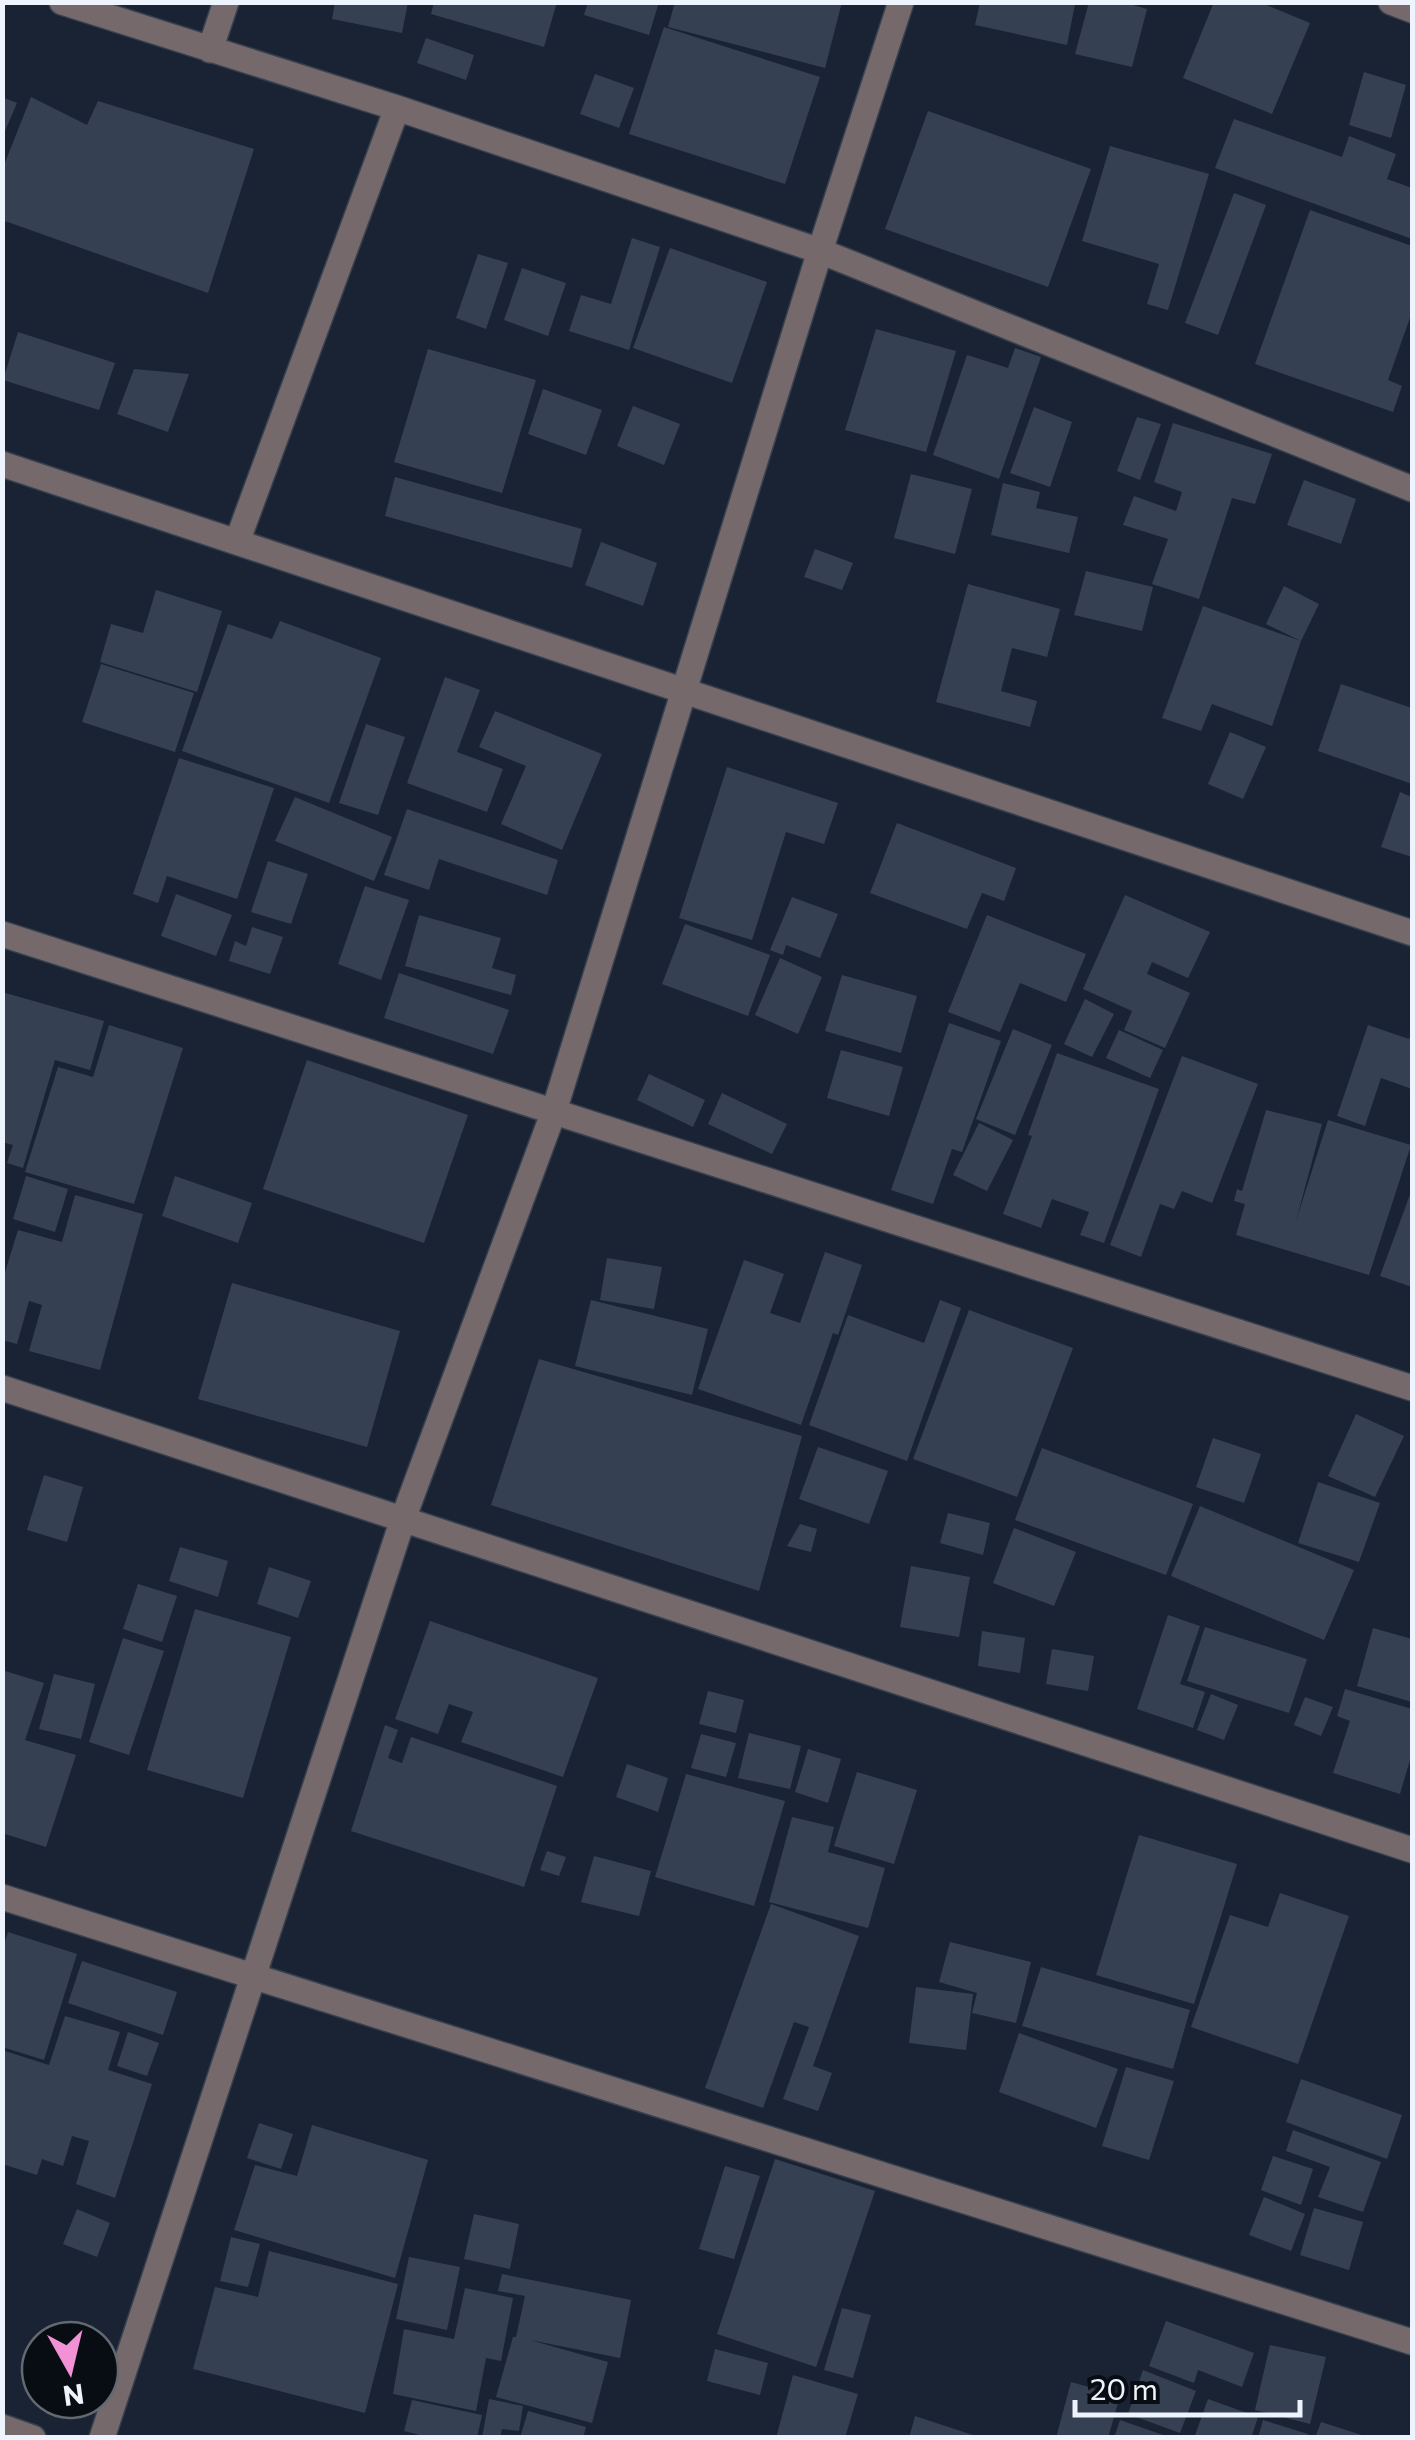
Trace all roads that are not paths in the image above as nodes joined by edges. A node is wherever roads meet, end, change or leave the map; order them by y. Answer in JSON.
{"nodes":[{"id":1,"x":62,"y":2,"type":"edge"},
{"id":2,"x":226,"y":2,"type":"edge"},
{"id":3,"x":900,"y":2,"type":"edge"},
{"id":4,"x":1391,"y":2,"type":"edge"},
{"id":5,"x":1412,"y":10,"type":"edge"},
{"id":6,"x":210,"y":50,"type":"junction"},
{"id":7,"x":397,"y":108,"type":"junction"},
{"id":8,"x":820,"y":251,"type":"junction"},
{"id":9,"x":2,"y":464,"type":"edge"},
{"id":10,"x":1412,"y":489,"type":"edge"},
{"id":11,"x":237,"y":542,"type":"junction"},
{"id":12,"x":685,"y":692,"type":"junction"},
{"id":13,"x":1412,"y":932,"type":"edge"},
{"id":14,"x":2,"y":934,"type":"edge"},
{"id":15,"x":554,"y":1112,"type":"junction"},
{"id":16,"x":2,"y":1388,"type":"edge"},
{"id":17,"x":1412,"y":1388,"type":"edge"},
{"id":18,"x":403,"y":1519,"type":"junction"},
{"id":19,"x":1412,"y":1850,"type":"edge"},
{"id":20,"x":2,"y":1896,"type":"edge"},
{"id":21,"x":254,"y":1976,"type":"junction"},
{"id":22,"x":1412,"y":2342,"type":"edge"},
{"id":23,"x":2,"y":2427,"type":"edge"},
{"id":24,"x":33,"y":2438,"type":"edge"},
{"id":25,"x":102,"y":2438,"type":"edge"}],
"edges":[{"from":1,"to":6,"type":"street"},
{"from":2,"to":6,"type":"street"},
{"from":3,"to":8,"type":"street"},
{"from":4,"to":5,"type":"street"},
{"from":6,"to":7,"type":"street"},
{"from":7,"to":8,"type":"street"},
{"from":7,"to":11,"type":"street"},
{"from":8,"to":10,"type":"street"},
{"from":8,"to":12,"type":"street"},
{"from":9,"to":11,"type":"street"},
{"from":11,"to":12,"type":"street"},
{"from":12,"to":13,"type":"street"},
{"from":12,"to":15,"type":"street"},
{"from":14,"to":15,"type":"street"},
{"from":15,"to":17,"type":"street"},
{"from":15,"to":18,"type":"street"},
{"from":16,"to":18,"type":"street"},
{"from":18,"to":19,"type":"street"},
{"from":18,"to":21,"type":"street"},
{"from":20,"to":21,"type":"street"},
{"from":21,"to":22,"type":"street"},
{"from":21,"to":25,"type":"street"},
{"from":23,"to":24,"type":"street"}]}
